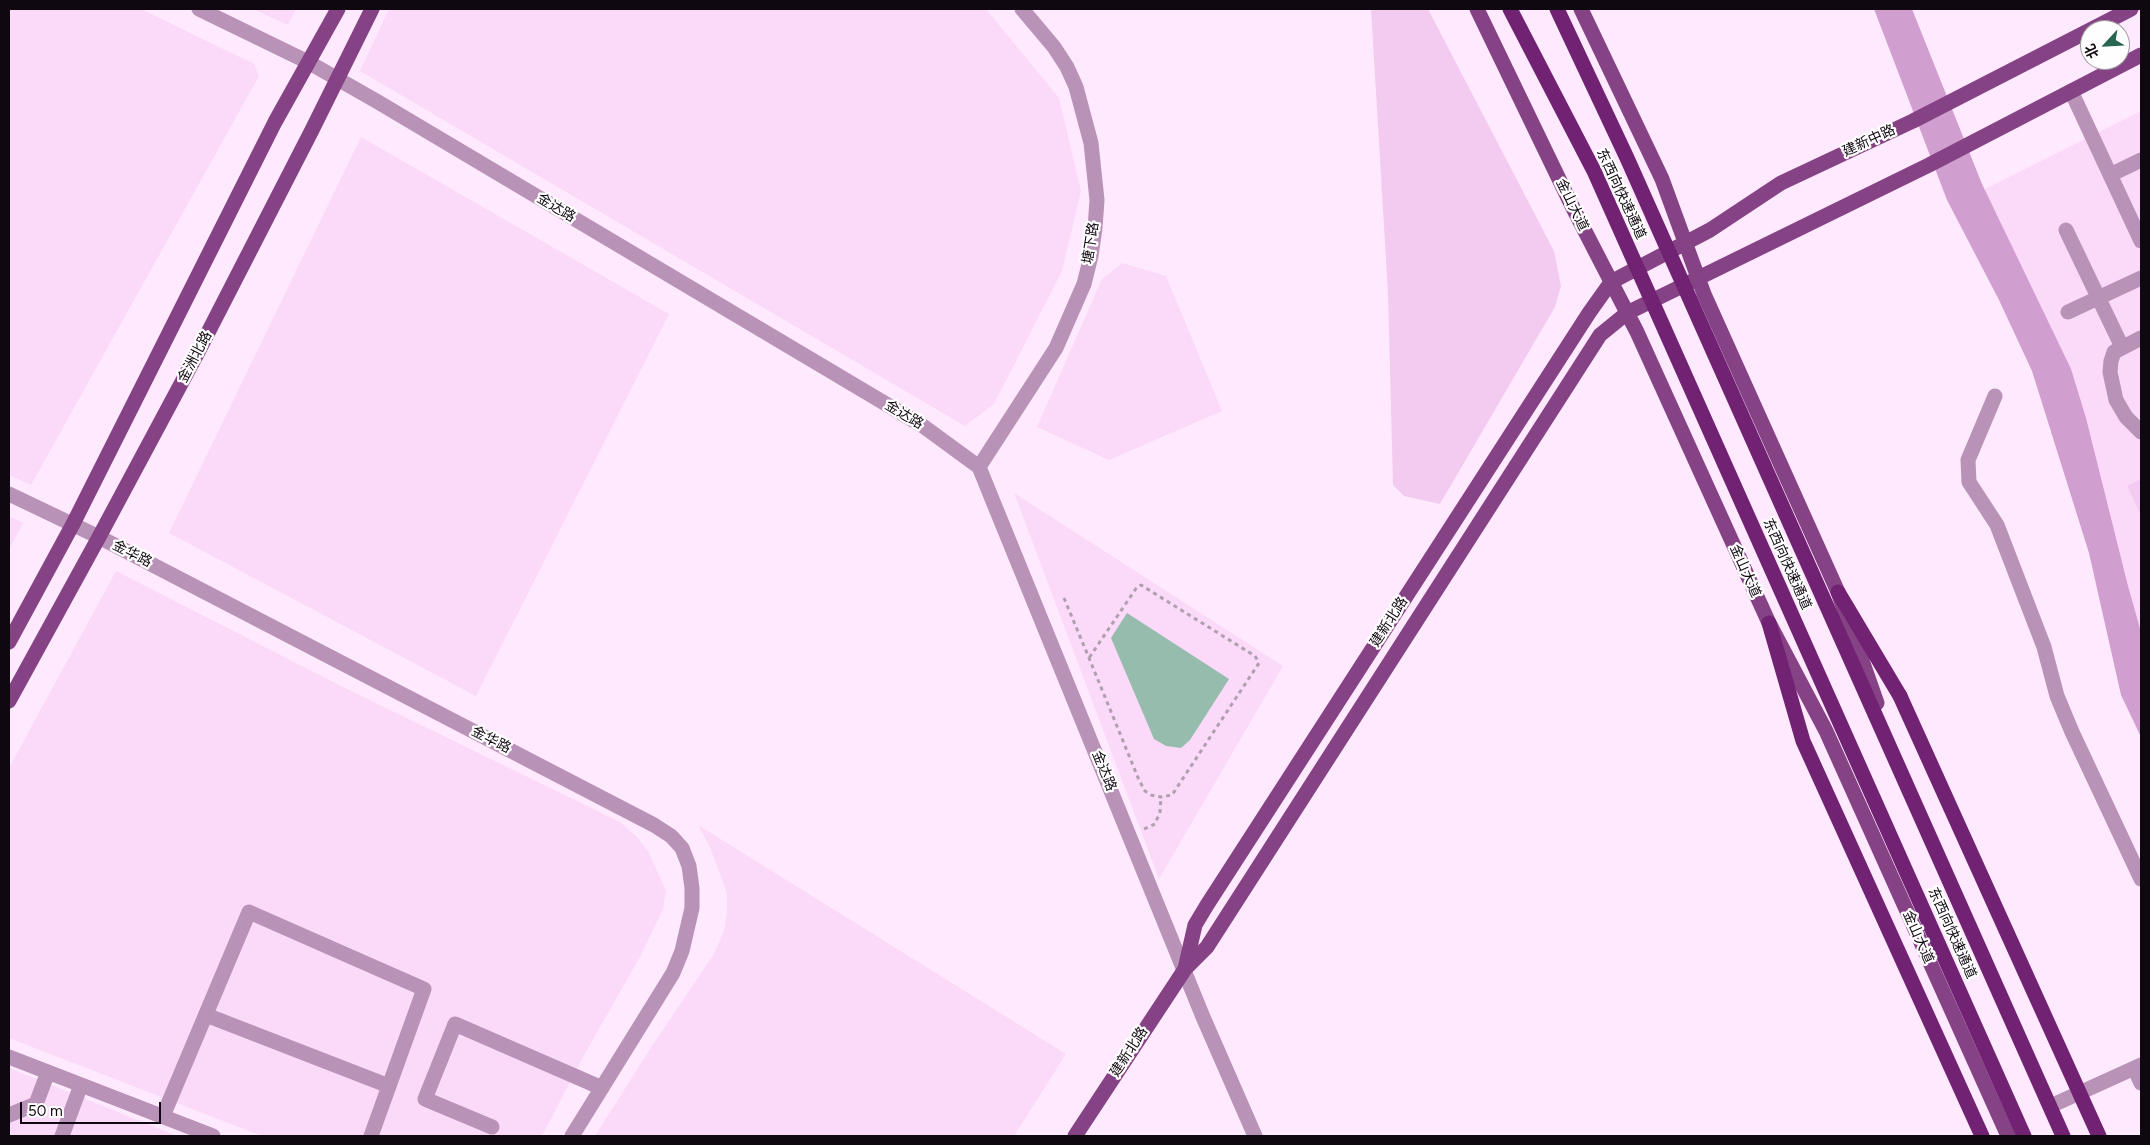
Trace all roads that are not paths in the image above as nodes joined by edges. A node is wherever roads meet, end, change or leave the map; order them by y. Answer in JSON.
{"nodes":[{"id":1,"x":198,"y":9,"type":"edge"},
{"id":2,"x":338,"y":9,"type":"edge"},
{"id":3,"x":372,"y":9,"type":"edge"},
{"id":4,"x":1022,"y":9,"type":"edge"},
{"id":5,"x":1477,"y":9,"type":"edge"},
{"id":6,"x":1510,"y":9,"type":"edge"},
{"id":7,"x":1557,"y":9,"type":"edge"},
{"id":8,"x":1581,"y":9,"type":"edge"},
{"id":9,"x":2132,"y":9,"type":"edge"},
{"id":10,"x":2141,"y":55,"type":"edge"},
{"id":11,"x":308,"y":62,"type":"junction"},
{"id":12,"x":338,"y":78,"type":"junction"},
{"id":13,"x":2071,"y":91,"type":"junction"},
{"id":14,"x":2141,"y":160,"type":"edge"},
{"id":15,"x":2110,"y":175,"type":"junction"},
{"id":16,"x":2066,"y":230,"type":"dead end"},
{"id":17,"x":2141,"y":241,"type":"edge"},
{"id":18,"x":1685,"y":243,"type":"junction"},
{"id":19,"x":1698,"y":278,"type":"junction"},
{"id":20,"x":2141,"y":278,"type":"edge"},
{"id":21,"x":1611,"y":282,"type":"junction"},
{"id":22,"x":2099,"y":298,"type":"junction"},
{"id":23,"x":2068,"y":312,"type":"dead end"},
{"id":24,"x":1627,"y":313,"type":"junction"},
{"id":25,"x":2141,"y":338,"type":"edge"},
{"id":26,"x":2122,"y":347,"type":"junction"},
{"id":27,"x":1995,"y":396,"type":"dead end"},
{"id":28,"x":2141,"y":432,"type":"edge"},
{"id":29,"x":979,"y":467,"type":"junction"},
{"id":30,"x":9,"y":494,"type":"edge"},
{"id":31,"x":73,"y":524,"type":"junction"},
{"id":32,"x":99,"y":537,"type":"junction"},
{"id":33,"x":1838,"y":592,"type":"junction"},
{"id":34,"x":1769,"y":623,"type":"junction"},
{"id":35,"x":9,"y":642,"type":"edge"},
{"id":36,"x":9,"y":701,"type":"edge"},
{"id":37,"x":2141,"y":879,"type":"edge"},
{"id":38,"x":1184,"y":968,"type":"junction"},
{"id":39,"x":206,"y":1015,"type":"junction"},
{"id":40,"x":9,"y":1057,"type":"edge"},
{"id":41,"x":2138,"y":1067,"type":"edge"},
{"id":42,"x":48,"y":1072,"type":"junction"},
{"id":43,"x":2141,"y":1083,"type":"edge"},
{"id":44,"x":81,"y":1085,"type":"junction"},
{"id":45,"x":389,"y":1086,"type":"junction"},
{"id":46,"x":602,"y":1088,"type":"junction"},
{"id":47,"x":2055,"y":1104,"type":"junction"},
{"id":48,"x":9,"y":1115,"type":"edge"},
{"id":49,"x":163,"y":1116,"type":"junction"},
{"id":50,"x":492,"y":1127,"type":"dead end"},
{"id":51,"x":62,"y":1136,"type":"edge"},
{"id":52,"x":213,"y":1136,"type":"edge"},
{"id":53,"x":371,"y":1136,"type":"edge"},
{"id":54,"x":572,"y":1136,"type":"edge"},
{"id":55,"x":1075,"y":1136,"type":"edge"},
{"id":56,"x":1255,"y":1136,"type":"edge"},
{"id":57,"x":1982,"y":1136,"type":"edge"},
{"id":58,"x":2008,"y":1136,"type":"edge"},
{"id":59,"x":2024,"y":1136,"type":"edge"},
{"id":60,"x":2063,"y":1136,"type":"edge"},
{"id":61,"x":2070,"y":1136,"type":"edge"},
{"id":62,"x":2099,"y":1136,"type":"edge"}],
"edges":[{"from":1,"to":11,"type":"street","name":"金达路"},
{"from":2,"to":11,"type":"main road"},
{"from":3,"to":12,"type":"main road","name":"金洲北路"},
{"from":4,"to":29,"type":"street","name":"塘下路"},
{"from":5,"to":21,"type":"main road","name":"金山大道"},
{"from":6,"to":59,"type":"highway","name":"东西向快速通道","bridge":true},
{"from":7,"to":60,"type":"highway","name":"东西向快速通道","bridge":true},
{"from":8,"to":18,"type":"main road"},
{"from":9,"to":18,"type":"main road","name":"建新中路"},
{"from":10,"to":13,"type":"main road"},
{"from":11,"to":12,"type":"street","name":"金达路"},
{"from":11,"to":31,"type":"main road"},
{"from":12,"to":29,"type":"street","name":"金达路"},
{"from":12,"to":32,"type":"main road","name":"金洲北路"},
{"from":13,"to":15,"type":"street"},
{"from":13,"to":19,"type":"main road"},
{"from":14,"to":15,"type":"street"},
{"from":15,"to":17,"type":"street"},
{"from":16,"to":22,"type":"street"},
{"from":18,"to":19,"type":"main road"},
{"from":18,"to":21,"type":"main road","name":"建新中路"},
{"from":19,"to":24,"type":"main road"},
{"from":19,"to":33,"type":"main road"},
{"from":20,"to":22,"type":"street"},
{"from":21,"to":24,"type":"main road","name":"金山大道"},
{"from":21,"to":38,"type":"main road","name":"建新北路"},
{"from":22,"to":23,"type":"street"},
{"from":22,"to":26,"type":"street"},
{"from":24,"to":34,"type":"main road","name":"金山大道"},
{"from":24,"to":38,"type":"main road","name":"建新北路"},
{"from":25,"to":26,"type":"street"},
{"from":26,"to":28,"type":"street"},
{"from":27,"to":37,"type":"street"},
{"from":29,"to":38,"type":"street","name":"金达路"},
{"from":30,"to":31,"type":"street","name":"金华路"},
{"from":31,"to":32,"type":"street","name":"金华路"},
{"from":31,"to":35,"type":"main road"},
{"from":32,"to":36,"type":"main road","name":"金洲北路"},
{"from":32,"to":46,"type":"street","name":"金华路"},
{"from":33,"to":47,"type":"main road"},
{"from":33,"to":62,"type":"highway","bridge":true},
{"from":34,"to":57,"type":"highway"},
{"from":34,"to":58,"type":"main road","name":"金山大道"},
{"from":38,"to":55,"type":"main road","name":"建新北路"},
{"from":38,"to":56,"type":"street","name":"金达路"},
{"from":39,"to":45,"type":"street"},
{"from":39,"to":45,"type":"street"},
{"from":39,"to":49,"type":"street"},
{"from":40,"to":42,"type":"street"},
{"from":41,"to":43,"type":"street"},
{"from":41,"to":47,"type":"street"},
{"from":42,"to":44,"type":"street"},
{"from":42,"to":48,"type":"street"},
{"from":44,"to":49,"type":"street"},
{"from":44,"to":51,"type":"street"},
{"from":45,"to":53,"type":"street"},
{"from":46,"to":50,"type":"street"},
{"from":46,"to":54,"type":"street","name":"金华路"},
{"from":47,"to":61,"type":"main road"},
{"from":49,"to":52,"type":"street"}]}
